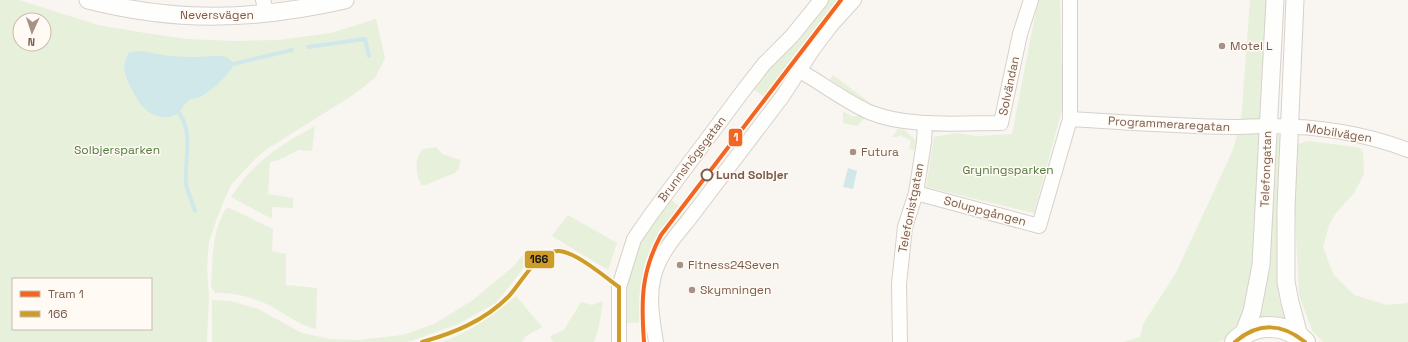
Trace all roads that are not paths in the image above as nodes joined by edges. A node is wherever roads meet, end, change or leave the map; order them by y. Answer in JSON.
{"nodes":[{"id":1,"x":88,"y":0,"type":"edge"},
{"id":2,"x":345,"y":0,"type":"edge"},
{"id":3,"x":821,"y":0,"type":"edge"},
{"id":4,"x":854,"y":0,"type":"edge"},
{"id":5,"x":1031,"y":0,"type":"edge"},
{"id":6,"x":1070,"y":0,"type":"edge"},
{"id":7,"x":1274,"y":0,"type":"edge"},
{"id":8,"x":1295,"y":0,"type":"edge"},
{"id":9,"x":265,"y":7,"type":"edge"},
{"id":10,"x":800,"y":71,"type":"junction"},
{"id":11,"x":1070,"y":118,"type":"junction"},
{"id":12,"x":925,"y":123,"type":"junction"},
{"id":13,"x":1267,"y":126,"type":"junction"},
{"id":14,"x":1289,"y":126,"type":"junction"},
{"id":15,"x":1408,"y":150,"type":"edge"},
{"id":16,"x":916,"y":193,"type":"junction"},
{"id":17,"x":1239,"y":338,"type":"edge"},
{"id":18,"x":1302,"y":339,"type":"edge"},
{"id":19,"x":619,"y":342,"type":"edge"},
{"id":20,"x":656,"y":342,"type":"edge"},
{"id":21,"x":900,"y":342,"type":"edge"}],
"edges":[{"from":1,"to":9,"type":"street","name":"Neversvägen"},
{"from":2,"to":9,"type":"street","name":"Neversvägen"},
{"from":3,"to":19,"type":"street","name":"Brunnshögsgatan"},
{"from":4,"to":10,"type":"street"},
{"from":5,"to":12,"type":"street","name":"Solvändan"},
{"from":6,"to":11,"type":"street","name":"Soluppgången"},
{"from":7,"to":13,"type":"street","name":"Telefongatan"},
{"from":8,"to":14,"type":"street","name":"Telefongatan"},
{"from":10,"to":12,"type":"street"},
{"from":10,"to":20,"type":"street"},
{"from":11,"to":13,"type":"street","name":"Programmeraregatan"},
{"from":11,"to":16,"type":"street","name":"Soluppgången"},
{"from":12,"to":16,"type":"street","name":"Telefonistgatan"},
{"from":13,"to":14,"type":"street","name":"Mobilvägen"},
{"from":13,"to":17,"type":"street","name":"Telefongatan"},
{"from":14,"to":15,"type":"street","name":"Mobilvägen"},
{"from":14,"to":18,"type":"street","name":"Telefongatan"},
{"from":16,"to":21,"type":"street","name":"Telefonistgatan"},
{"from":17,"to":18,"type":"main road"}]}
